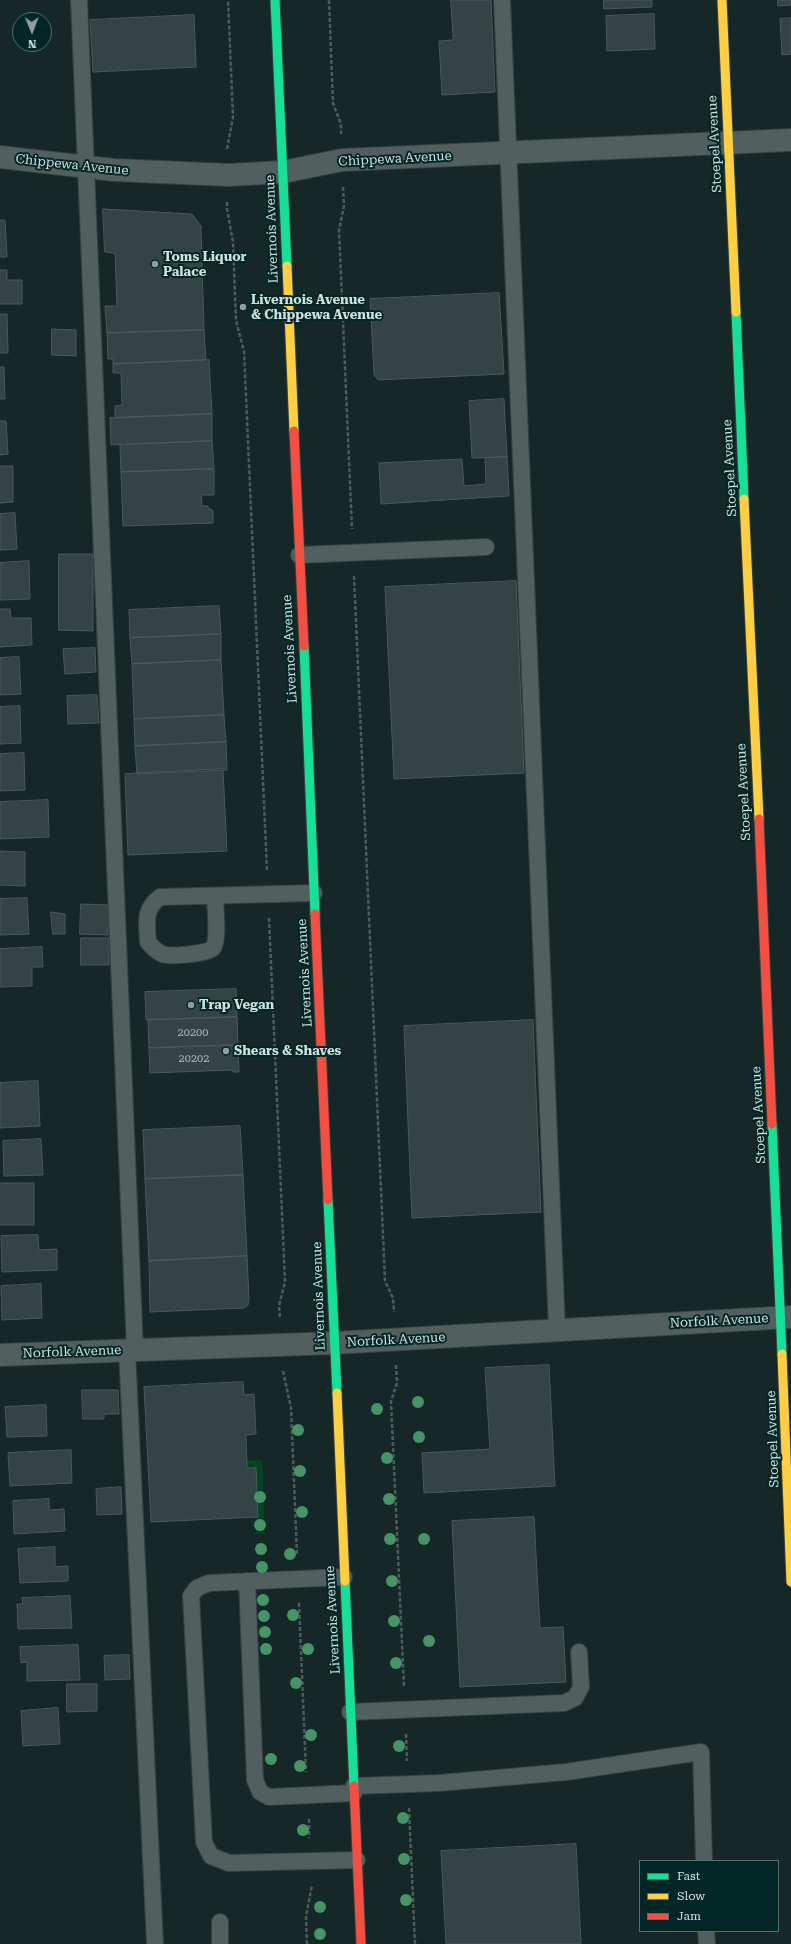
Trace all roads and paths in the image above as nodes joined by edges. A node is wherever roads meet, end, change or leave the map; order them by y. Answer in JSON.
{"nodes":[{"id":1,"x":79,"y":0,"type":"edge"},
{"id":2,"x":228,"y":0,"type":"edge"},
{"id":3,"x":275,"y":0,"type":"edge"},
{"id":4,"x":329,"y":0,"type":"edge"},
{"id":5,"x":502,"y":0,"type":"edge"},
{"id":6,"x":722,"y":0,"type":"edge"},
{"id":7,"x":341,"y":124,"type":"dead end"},
{"id":8,"x":791,"y":140,"type":"edge"},
{"id":9,"x":227,"y":142,"type":"dead end"},
{"id":10,"x":728,"y":143,"type":"junction"},
{"id":11,"x":509,"y":153,"type":"junction"},
{"id":12,"x":0,"y":157,"type":"edge"},
{"id":13,"x":87,"y":167,"type":"junction"},
{"id":14,"x":283,"y":172,"type":"junction"},
{"id":15,"x":343,"y":181,"type":"dead end"},
{"id":16,"x":226,"y":209,"type":"dead end"},
{"id":17,"x":486,"y":547,"type":"dead end"},
{"id":18,"x":353,"y":552,"type":"junction"},
{"id":19,"x":299,"y":555,"type":"junction"},
{"id":20,"x":314,"y":893,"type":"junction"},
{"id":21,"x":268,"y":894,"type":"junction"},
{"id":22,"x":215,"y":896,"type":"junction"},
{"id":23,"x":394,"y":1314,"type":"dead end"},
{"id":24,"x":786,"y":1317,"type":"edge"},
{"id":25,"x":280,"y":1324,"type":"dead end"},
{"id":26,"x":557,"y":1329,"type":"junction"},
{"id":27,"x":334,"y":1343,"type":"junction"},
{"id":28,"x":131,"y":1350,"type":"junction"},
{"id":29,"x":0,"y":1355,"type":"edge"},
{"id":30,"x":396,"y":1361,"type":"dead end"},
{"id":31,"x":283,"y":1376,"type":"dead end"},
{"id":32,"x":344,"y":1577,"type":"junction"},
{"id":33,"x":298,"y":1579,"type":"junction"},
{"id":34,"x":247,"y":1581,"type":"junction"},
{"id":35,"x":791,"y":1582,"type":"edge"},
{"id":36,"x":580,"y":1652,"type":"dead end"},
{"id":37,"x":404,"y":1710,"type":"junction"},
{"id":38,"x":350,"y":1712,"type":"junction"},
{"id":39,"x":408,"y":1784,"type":"junction"},
{"id":40,"x":354,"y":1789,"type":"junction"},
{"id":41,"x":307,"y":1795,"type":"junction"},
{"id":42,"x":357,"y":1860,"type":"junction"},
{"id":43,"x":704,"y":1860,"type":"edge"},
{"id":44,"x":311,"y":1861,"type":"junction"},
{"id":45,"x":220,"y":1922,"type":"dead end"},
{"id":46,"x":706,"y":1932,"type":"edge"},
{"id":47,"x":155,"y":1944,"type":"edge"},
{"id":48,"x":220,"y":1944,"type":"edge"},
{"id":49,"x":307,"y":1944,"type":"edge"},
{"id":50,"x":361,"y":1944,"type":"edge"},
{"id":51,"x":415,"y":1944,"type":"edge"},
{"id":52,"x":707,"y":1944,"type":"edge"}],
"edges":[{"from":1,"to":13,"type":"lane"},
{"from":2,"to":9,"type":"path"},
{"from":3,"to":14,"type":"street","name":"Livernois Avenue"},
{"from":4,"to":7,"type":"path"},
{"from":5,"to":11,"type":"lane"},
{"from":6,"to":10,"type":"street","name":"Stoepel Avenue"},
{"from":8,"to":10,"type":"street","name":"Chippewa Avenue"},
{"from":10,"to":11,"type":"street","name":"Chippewa Avenue"},
{"from":10,"to":24,"type":"street","name":"Stoepel Avenue"},
{"from":11,"to":14,"type":"street","name":"Chippewa Avenue"},
{"from":11,"to":26,"type":"lane"},
{"from":12,"to":13,"type":"street","name":"Chippewa Avenue"},
{"from":13,"to":14,"type":"street","name":"Chippewa Avenue"},
{"from":13,"to":28,"type":"lane"},
{"from":14,"to":19,"type":"street","name":"Livernois Avenue"},
{"from":15,"to":18,"type":"path"},
{"from":16,"to":21,"type":"path"},
{"from":17,"to":18,"type":"lane"},
{"from":18,"to":19,"type":"lane"},
{"from":18,"to":23,"type":"path"},
{"from":19,"to":20,"type":"street","name":"Livernois Avenue"},
{"from":20,"to":21,"type":"lane"},
{"from":20,"to":27,"type":"street","name":"Livernois Avenue"},
{"from":21,"to":22,"type":"lane"},
{"from":21,"to":25,"type":"path"},
{"from":22,"to":22,"type":"lane"},
{"from":24,"to":26,"type":"street","name":"Norfolk Avenue"},
{"from":24,"to":35,"type":"street","name":"Stoepel Avenue"},
{"from":26,"to":27,"type":"street","name":"Norfolk Avenue"},
{"from":27,"to":28,"type":"street","name":"Norfolk Avenue"},
{"from":27,"to":32,"type":"street","name":"Livernois Avenue"},
{"from":28,"to":29,"type":"street","name":"Norfolk Avenue"},
{"from":28,"to":47,"type":"lane"},
{"from":30,"to":37,"type":"path"},
{"from":31,"to":33,"type":"path"},
{"from":32,"to":33,"type":"lane"},
{"from":32,"to":38,"type":"street","name":"Livernois Avenue"},
{"from":33,"to":34,"type":"lane"},
{"from":33,"to":41,"type":"path"},
{"from":34,"to":41,"type":"lane"},
{"from":34,"to":44,"type":"lane"},
{"from":36,"to":37,"type":"lane"},
{"from":37,"to":38,"type":"lane"},
{"from":37,"to":39,"type":"path"},
{"from":38,"to":40,"type":"street","name":"Livernois Avenue"},
{"from":39,"to":40,"type":"lane"},
{"from":39,"to":43,"type":"lane"},
{"from":39,"to":51,"type":"path"},
{"from":40,"to":41,"type":"lane"},
{"from":40,"to":42,"type":"street","name":"Livernois Avenue"},
{"from":41,"to":44,"type":"path"},
{"from":42,"to":44,"type":"lane"},
{"from":42,"to":50,"type":"street","name":"Livernois Avenue"},
{"from":44,"to":49,"type":"path"},
{"from":45,"to":48,"type":"lane"},
{"from":46,"to":52,"type":"lane"}]}
